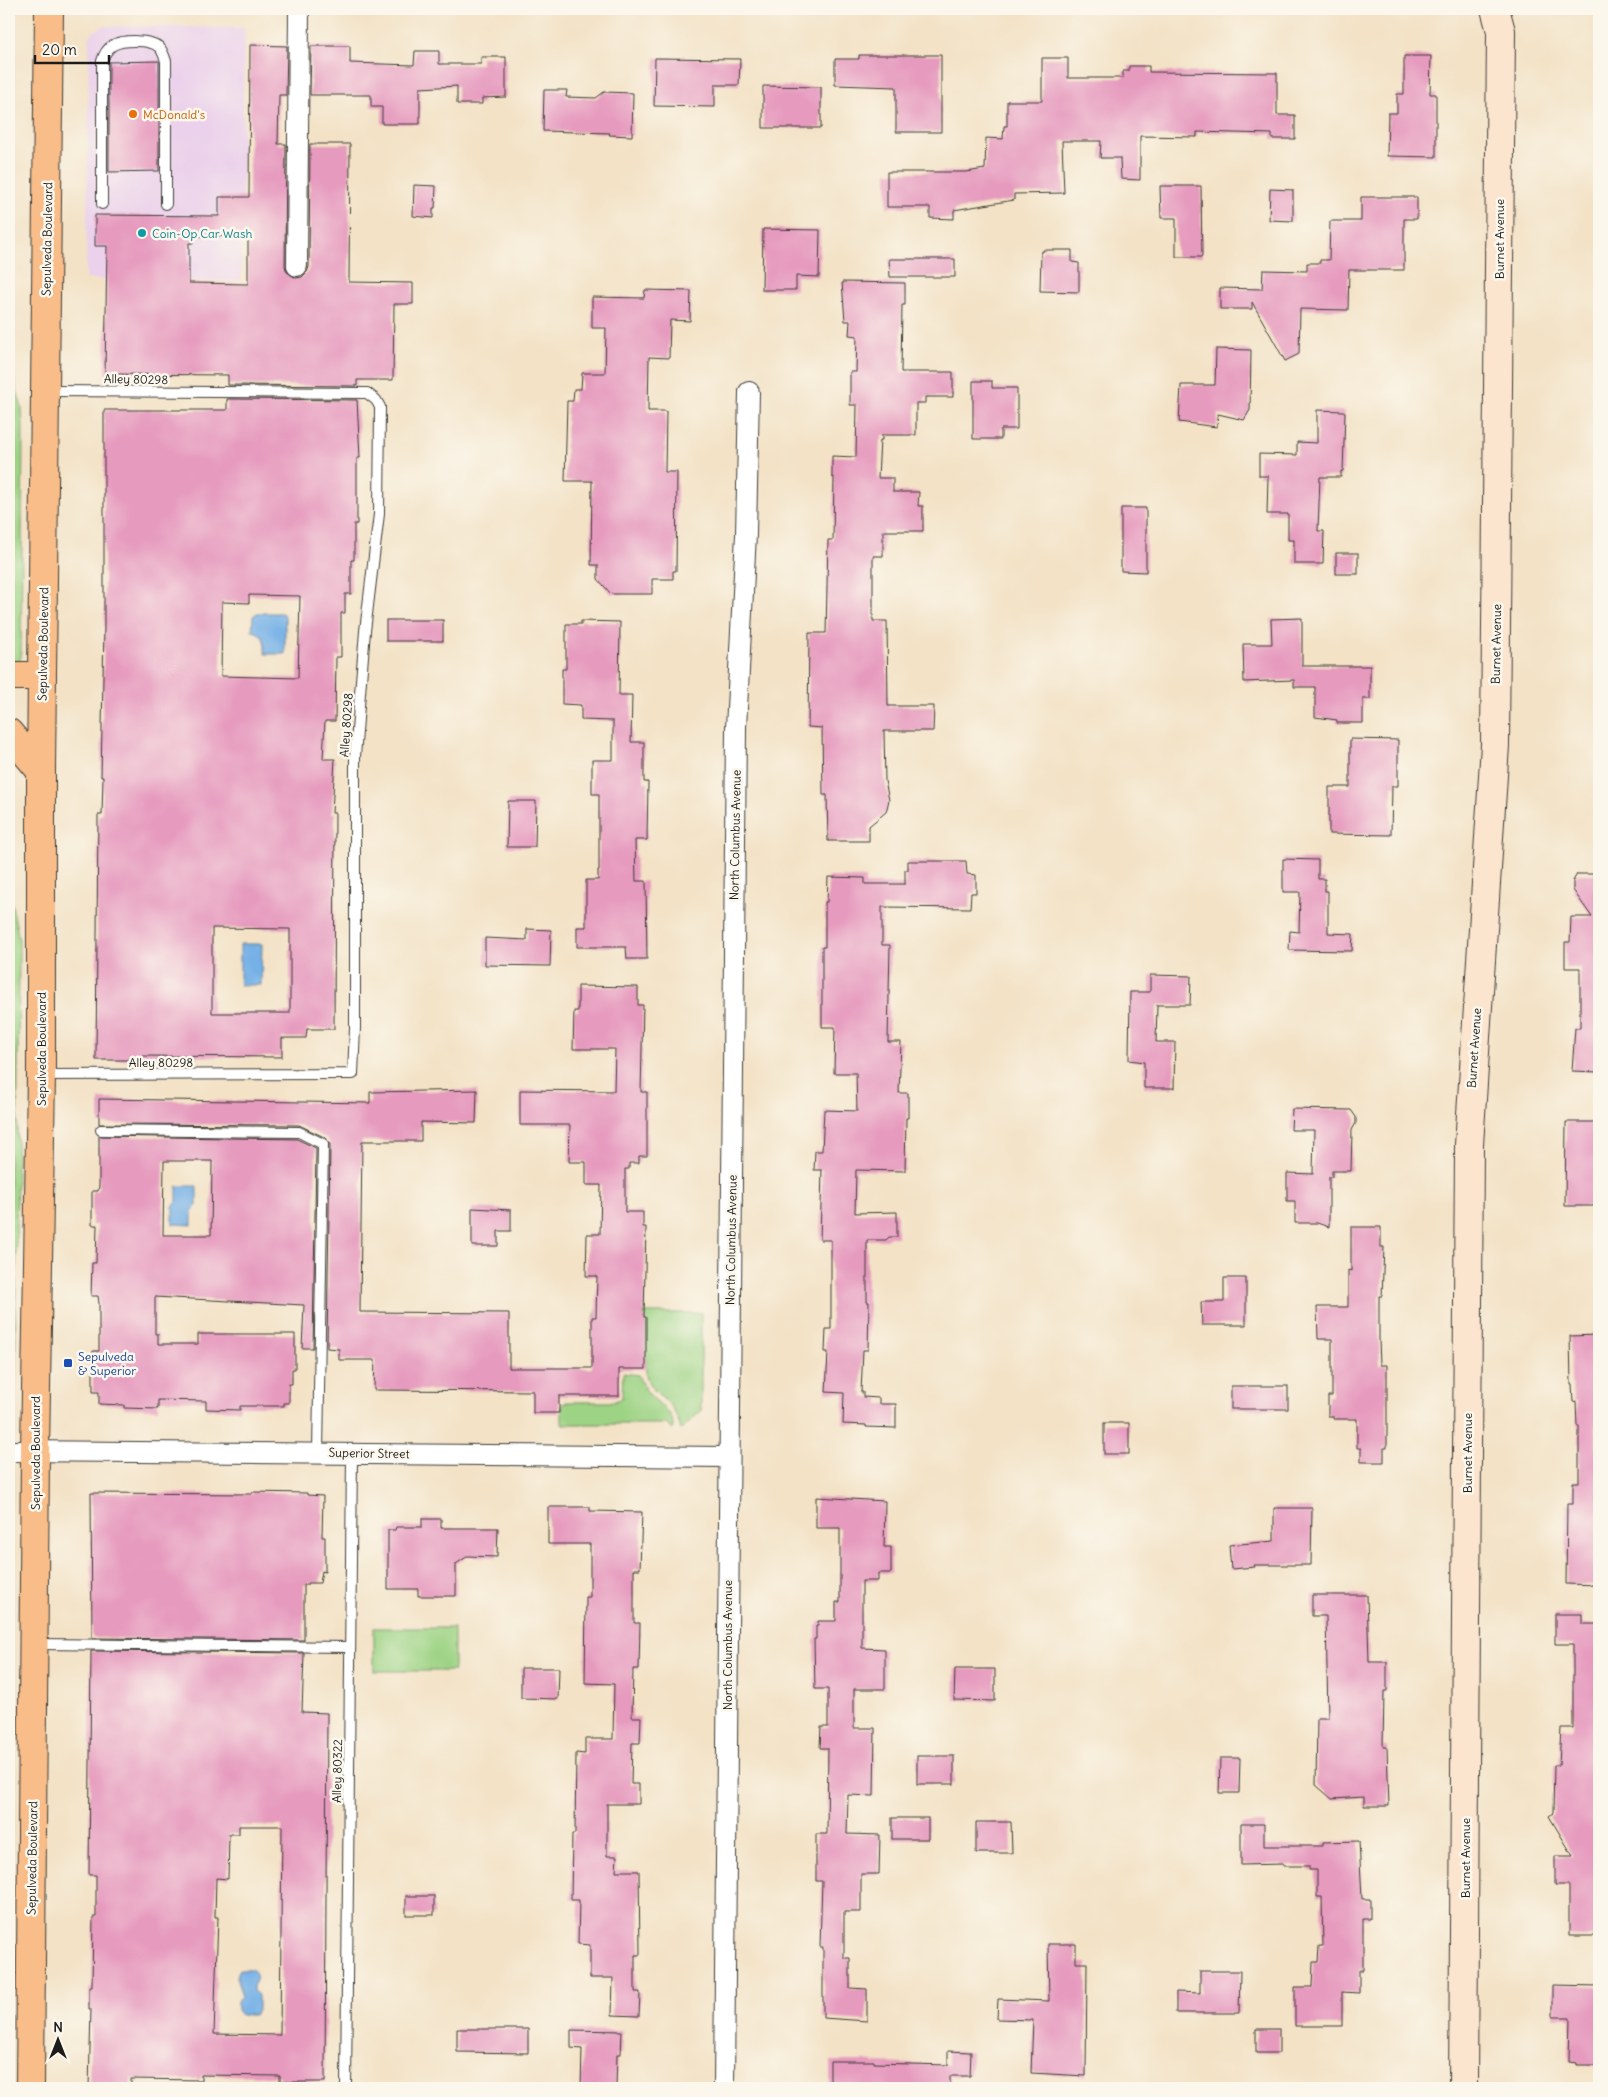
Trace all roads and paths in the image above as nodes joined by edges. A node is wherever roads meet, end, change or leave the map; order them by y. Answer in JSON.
{"nodes":[{"id":1,"x":48,"y":9,"type":"edge"},
{"id":2,"x":299,"y":9,"type":"edge"},
{"id":3,"x":1496,"y":9,"type":"edge"},
{"id":4,"x":102,"y":204,"type":"dead end"},
{"id":5,"x":166,"y":204,"type":"dead end"},
{"id":6,"x":297,"y":266,"type":"dead end"},
{"id":7,"x":46,"y":391,"type":"junction"},
{"id":8,"x":750,"y":392,"type":"dead end"},
{"id":9,"x":9,"y":676,"type":"edge"},
{"id":10,"x":42,"y":676,"type":"junction"},
{"id":11,"x":9,"y":733,"type":"edge"},
{"id":12,"x":42,"y":771,"type":"junction"},
{"id":13,"x":41,"y":1075,"type":"junction"},
{"id":14,"x":100,"y":1130,"type":"dead end"},
{"id":15,"x":22,"y":1451,"type":"edge"},
{"id":16,"x":318,"y":1453,"type":"junction"},
{"id":17,"x":352,"y":1454,"type":"junction"},
{"id":18,"x":728,"y":1457,"type":"junction"},
{"id":19,"x":34,"y":1644,"type":"junction"},
{"id":20,"x":350,"y":1648,"type":"junction"},
{"id":21,"x":30,"y":2088,"type":"edge"},
{"id":22,"x":346,"y":2088,"type":"edge"},
{"id":23,"x":724,"y":2088,"type":"edge"},
{"id":24,"x":1463,"y":2088,"type":"edge"}],
"edges":[{"from":1,"to":7,"type":"main road","name":"Sepulveda Boulevard"},
{"from":2,"to":6,"type":"street"},
{"from":3,"to":24,"type":"street","name":"Burnet Avenue"},
{"from":4,"to":5,"type":"lane"},
{"from":7,"to":10,"type":"main road","name":"Sepulveda Boulevard"},
{"from":7,"to":13,"type":"lane","name":"Alley 80298"},
{"from":8,"to":18,"type":"street","name":"North Columbus Avenue"},
{"from":9,"to":10,"type":"main road"},
{"from":10,"to":12,"type":"main road","name":"Sepulveda Boulevard"},
{"from":11,"to":12,"type":"main road"},
{"from":12,"to":13,"type":"main road","name":"Sepulveda Boulevard"},
{"from":13,"to":15,"type":"main road","name":"Sepulveda Boulevard"},
{"from":14,"to":16,"type":"lane"},
{"from":15,"to":16,"type":"street","name":"Superior Street"},
{"from":15,"to":19,"type":"main road","name":"Sepulveda Boulevard"},
{"from":16,"to":17,"type":"street","name":"Superior Street"},
{"from":17,"to":18,"type":"street","name":"Superior Street"},
{"from":17,"to":20,"type":"lane","name":"Alley 80322"},
{"from":18,"to":23,"type":"street","name":"North Columbus Avenue"},
{"from":19,"to":20,"type":"lane"},
{"from":19,"to":21,"type":"main road","name":"Sepulveda Boulevard"},
{"from":20,"to":22,"type":"lane","name":"Alley 80322"}]}
